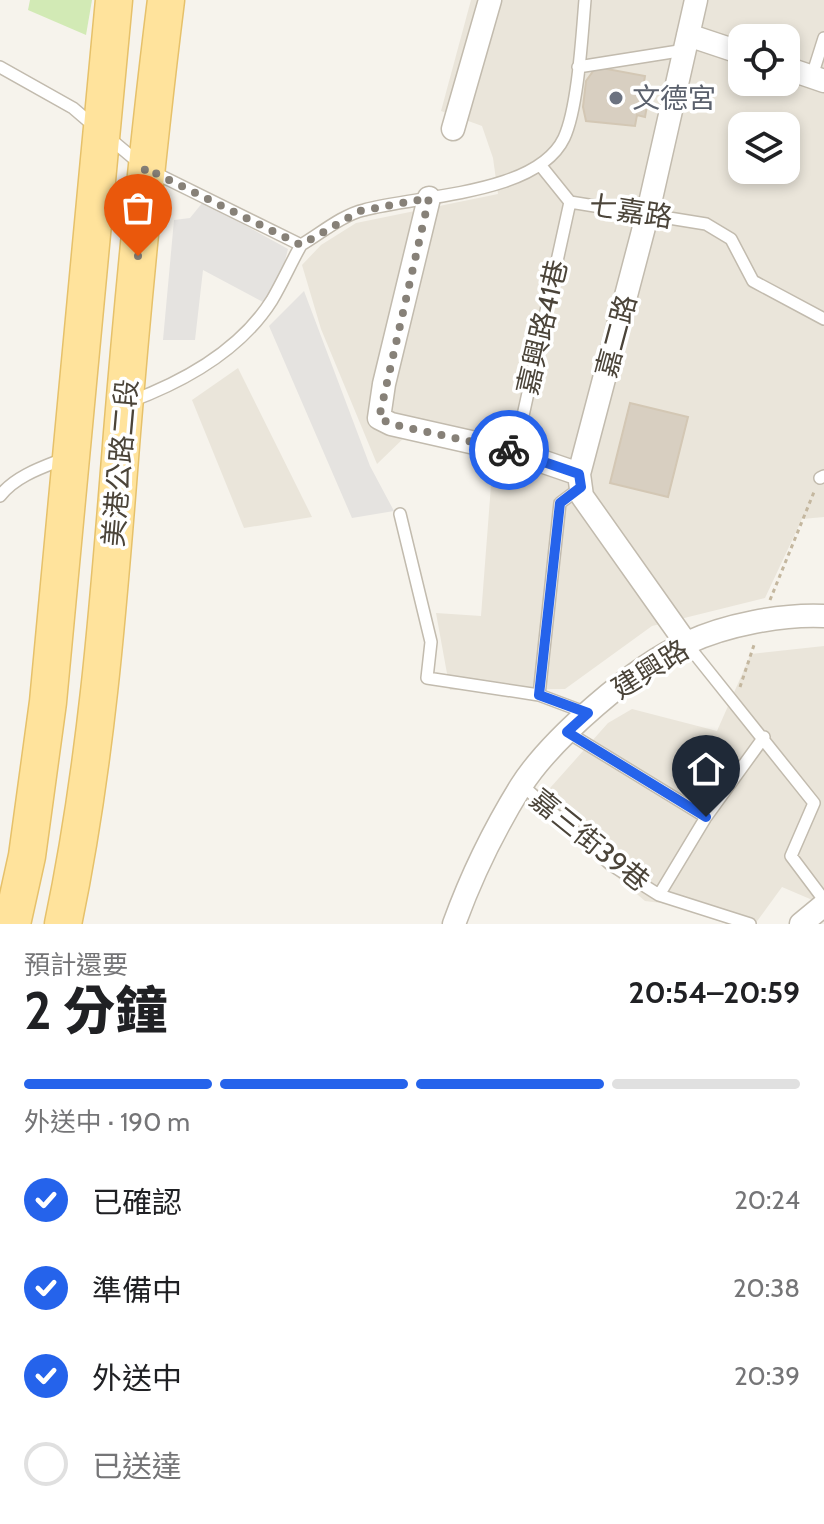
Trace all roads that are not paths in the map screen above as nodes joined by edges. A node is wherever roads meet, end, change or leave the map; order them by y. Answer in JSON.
{"nodes":[{"id":1,"x":114,"y":0,"type":"edge"},
{"id":2,"x":166,"y":0,"type":"edge"},
{"id":3,"x":490,"y":0,"type":"edge"},
{"id":4,"x":585,"y":0,"type":"edge"},
{"id":5,"x":696,"y":0,"type":"edge"},
{"id":6,"x":824,"y":38,"type":"edge"},
{"id":7,"x":686,"y":42,"type":"junction"},
{"id":8,"x":728,"y":50,"type":"edge"},
{"id":9,"x":0,"y":67,"type":"edge"},
{"id":10,"x":578,"y":67,"type":"junction"},
{"id":11,"x":818,"y":78,"type":"edge"},
{"id":12,"x":453,"y":129,"type":"dead end"},
{"id":13,"x":100,"y":130,"type":"junction"},
{"id":14,"x":541,"y":166,"type":"junction"},
{"id":15,"x":145,"y":168,"type":"junction"},
{"id":16,"x":429,"y":198,"type":"junction"},
{"id":17,"x":570,"y":202,"type":"junction"},
{"id":18,"x":648,"y":212,"type":"junction"},
{"id":19,"x":301,"y":245,"type":"junction"},
{"id":20,"x":824,"y":319,"type":"edge"},
{"id":21,"x":125,"y":404,"type":"junction"},
{"id":22,"x":515,"y":452,"type":"junction"},
{"id":23,"x":70,"y":457,"type":"junction"},
{"id":24,"x":580,"y":481,"type":"junction"},
{"id":25,"x":0,"y":496,"type":"edge"},
{"id":26,"x":400,"y":514,"type":"dead end"},
{"id":27,"x":824,"y":616,"type":"edge"},
{"id":28,"x":686,"y":643,"type":"junction"},
{"id":29,"x":539,"y":695,"type":"junction"},
{"id":30,"x":588,"y":713,"type":"junction"},
{"id":31,"x":567,"y":732,"type":"junction"},
{"id":32,"x":764,"y":737,"type":"junction"},
{"id":33,"x":522,"y":785,"type":"junction"},
{"id":34,"x":706,"y":817,"type":"junction"},
{"id":35,"x":659,"y":895,"type":"junction"},
{"id":36,"x":824,"y":902,"type":"edge"},
{"id":37,"x":12,"y":924,"type":"edge"},
{"id":38,"x":63,"y":924,"type":"edge"},
{"id":39,"x":454,"y":924,"type":"edge"},
{"id":40,"x":750,"y":924,"type":"edge"},
{"id":41,"x":801,"y":924,"type":"edge"}],
"edges":[{"from":1,"to":13,"type":"main road","name":"美港公路二段"},
{"from":2,"to":15,"type":"main road","name":"美港公路二段"},
{"from":3,"to":12,"type":"street"},
{"from":4,"to":10,"type":"lane"},
{"from":5,"to":7,"type":"street","name":"嘉二路"},
{"from":6,"to":11,"type":"lane"},
{"from":7,"to":8,"type":"street"},
{"from":7,"to":10,"type":"lane"},
{"from":7,"to":18,"type":"street","name":"嘉二路"},
{"from":9,"to":13,"type":"lane"},
{"from":10,"to":14,"type":"lane"},
{"from":13,"to":15,"type":"lane"},
{"from":13,"to":23,"type":"main road","name":"美港公路二段"},
{"from":14,"to":16,"type":"lane"},
{"from":14,"to":17,"type":"lane","name":"七嘉路"},
{"from":15,"to":19,"type":"lane"},
{"from":15,"to":21,"type":"main road","name":"美港公路二段"},
{"from":16,"to":19,"type":"lane"},
{"from":16,"to":22,"type":"street"},
{"from":17,"to":18,"type":"lane","name":"七嘉路"},
{"from":17,"to":22,"type":"lane","name":"嘉興路41巷"},
{"from":18,"to":20,"type":"lane","name":"七嘉路"},
{"from":18,"to":24,"type":"street","name":"嘉二路"},
{"from":19,"to":21,"type":"lane"},
{"from":21,"to":38,"type":"main road","name":"美港公路二段"},
{"from":22,"to":24,"type":"street"},
{"from":23,"to":25,"type":"lane"},
{"from":23,"to":37,"type":"main road","name":"美港公路二段"},
{"from":24,"to":28,"type":"street"},
{"from":24,"to":29,"type":"lane"},
{"from":26,"to":29,"type":"lane"},
{"from":27,"to":28,"type":"street","name":"建興路"},
{"from":28,"to":30,"type":"street","name":"建興路"},
{"from":28,"to":32,"type":"lane"},
{"from":29,"to":30,"type":"lane"},
{"from":30,"to":31,"type":"street","name":"建興路"},
{"from":31,"to":33,"type":"street","name":"建興路"},
{"from":31,"to":34,"type":"lane"},
{"from":32,"to":34,"type":"lane"},
{"from":32,"to":36,"type":"lane"},
{"from":33,"to":35,"type":"lane","name":"嘉三街39巷"},
{"from":33,"to":39,"type":"street","name":"建興路"},
{"from":34,"to":35,"type":"lane"},
{"from":35,"to":40,"type":"lane","name":"嘉三街39巷"},
{"from":36,"to":41,"type":"street"}]}
